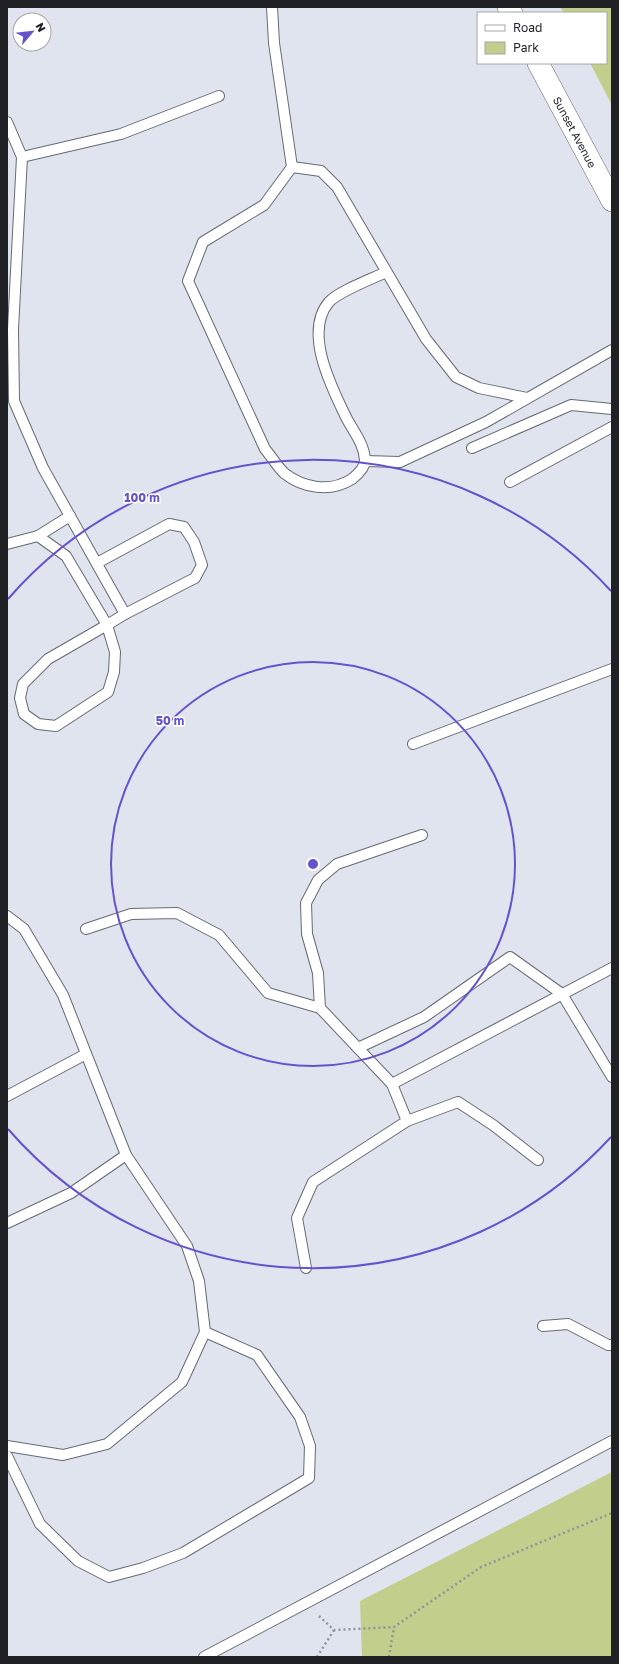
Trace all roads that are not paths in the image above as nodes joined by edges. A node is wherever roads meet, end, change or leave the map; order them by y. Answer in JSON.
{"nodes":[{"id":1,"x":272,"y":7,"type":"edge"},
{"id":2,"x":539,"y":64,"type":"edge"},
{"id":3,"x":219,"y":96,"type":"dead end"},
{"id":4,"x":7,"y":122,"type":"edge"},
{"id":5,"x":22,"y":157,"type":"junction"},
{"id":6,"x":292,"y":167,"type":"junction"},
{"id":7,"x":612,"y":201,"type":"edge"},
{"id":8,"x":12,"y":262,"type":"edge"},
{"id":9,"x":386,"y":272,"type":"junction"},
{"id":10,"x":612,"y":350,"type":"edge"},
{"id":11,"x":527,"y":398,"type":"junction"},
{"id":12,"x":612,"y":409,"type":"edge"},
{"id":13,"x":612,"y":427,"type":"edge"},
{"id":14,"x":472,"y":448,"type":"dead end"},
{"id":15,"x":365,"y":461,"type":"junction"},
{"id":16,"x":510,"y":482,"type":"dead end"},
{"id":17,"x":70,"y":516,"type":"junction"},
{"id":18,"x":38,"y":536,"type":"junction"},
{"id":19,"x":7,"y":544,"type":"edge"},
{"id":20,"x":97,"y":563,"type":"junction"},
{"id":21,"x":126,"y":614,"type":"junction"},
{"id":22,"x":107,"y":625,"type":"junction"},
{"id":23,"x":612,"y":669,"type":"edge"},
{"id":24,"x":413,"y":744,"type":"dead end"},
{"id":25,"x":422,"y":835,"type":"dead end"},
{"id":26,"x":7,"y":916,"type":"edge"},
{"id":27,"x":86,"y":929,"type":"dead end"},
{"id":28,"x":612,"y":968,"type":"edge"},
{"id":29,"x":562,"y":994,"type":"junction"},
{"id":30,"x":320,"y":1008,"type":"junction"},
{"id":31,"x":358,"y":1048,"type":"junction"},
{"id":32,"x":86,"y":1054,"type":"junction"},
{"id":33,"x":612,"y":1077,"type":"edge"},
{"id":34,"x":392,"y":1084,"type":"junction"},
{"id":35,"x":7,"y":1096,"type":"edge"},
{"id":36,"x":408,"y":1121,"type":"junction"},
{"id":37,"x":126,"y":1155,"type":"junction"},
{"id":38,"x":538,"y":1160,"type":"dead end"},
{"id":39,"x":7,"y":1223,"type":"edge"},
{"id":40,"x":306,"y":1268,"type":"dead end"},
{"id":41,"x":542,"y":1326,"type":"dead end"},
{"id":42,"x":204,"y":1332,"type":"junction"},
{"id":43,"x":612,"y":1345,"type":"edge"},
{"id":44,"x":612,"y":1441,"type":"edge"},
{"id":45,"x":7,"y":1446,"type":"edge"},
{"id":46,"x":7,"y":1456,"type":"edge"},
{"id":47,"x":204,"y":1657,"type":"edge"}],
"edges":[{"from":1,"to":6,"type":"lane"},
{"from":2,"to":7,"type":"street","name":"Sunset Avenue"},
{"from":3,"to":5,"type":"lane"},
{"from":4,"to":5,"type":"lane"},
{"from":5,"to":8,"type":"lane"},
{"from":6,"to":9,"type":"lane"},
{"from":6,"to":15,"type":"lane"},
{"from":8,"to":17,"type":"lane"},
{"from":9,"to":11,"type":"lane"},
{"from":9,"to":15,"type":"lane"},
{"from":10,"to":11,"type":"lane"},
{"from":11,"to":15,"type":"lane"},
{"from":12,"to":14,"type":"lane"},
{"from":13,"to":16,"type":"lane"},
{"from":17,"to":18,"type":"lane"},
{"from":17,"to":20,"type":"lane"},
{"from":18,"to":19,"type":"lane"},
{"from":18,"to":22,"type":"lane"},
{"from":20,"to":21,"type":"lane"},
{"from":20,"to":21,"type":"lane"},
{"from":21,"to":22,"type":"lane"},
{"from":22,"to":22,"type":"lane"},
{"from":23,"to":24,"type":"lane"},
{"from":25,"to":30,"type":"lane"},
{"from":26,"to":32,"type":"lane"},
{"from":27,"to":30,"type":"lane"},
{"from":28,"to":29,"type":"lane"},
{"from":29,"to":31,"type":"lane"},
{"from":29,"to":33,"type":"lane"},
{"from":29,"to":34,"type":"lane"},
{"from":30,"to":31,"type":"lane"},
{"from":31,"to":34,"type":"lane"},
{"from":32,"to":35,"type":"lane"},
{"from":32,"to":37,"type":"lane"},
{"from":34,"to":36,"type":"lane"},
{"from":36,"to":38,"type":"lane"},
{"from":36,"to":40,"type":"lane"},
{"from":37,"to":39,"type":"lane"},
{"from":37,"to":42,"type":"lane"},
{"from":41,"to":43,"type":"lane"},
{"from":42,"to":45,"type":"lane"},
{"from":42,"to":46,"type":"lane"},
{"from":44,"to":47,"type":"lane"}]}
